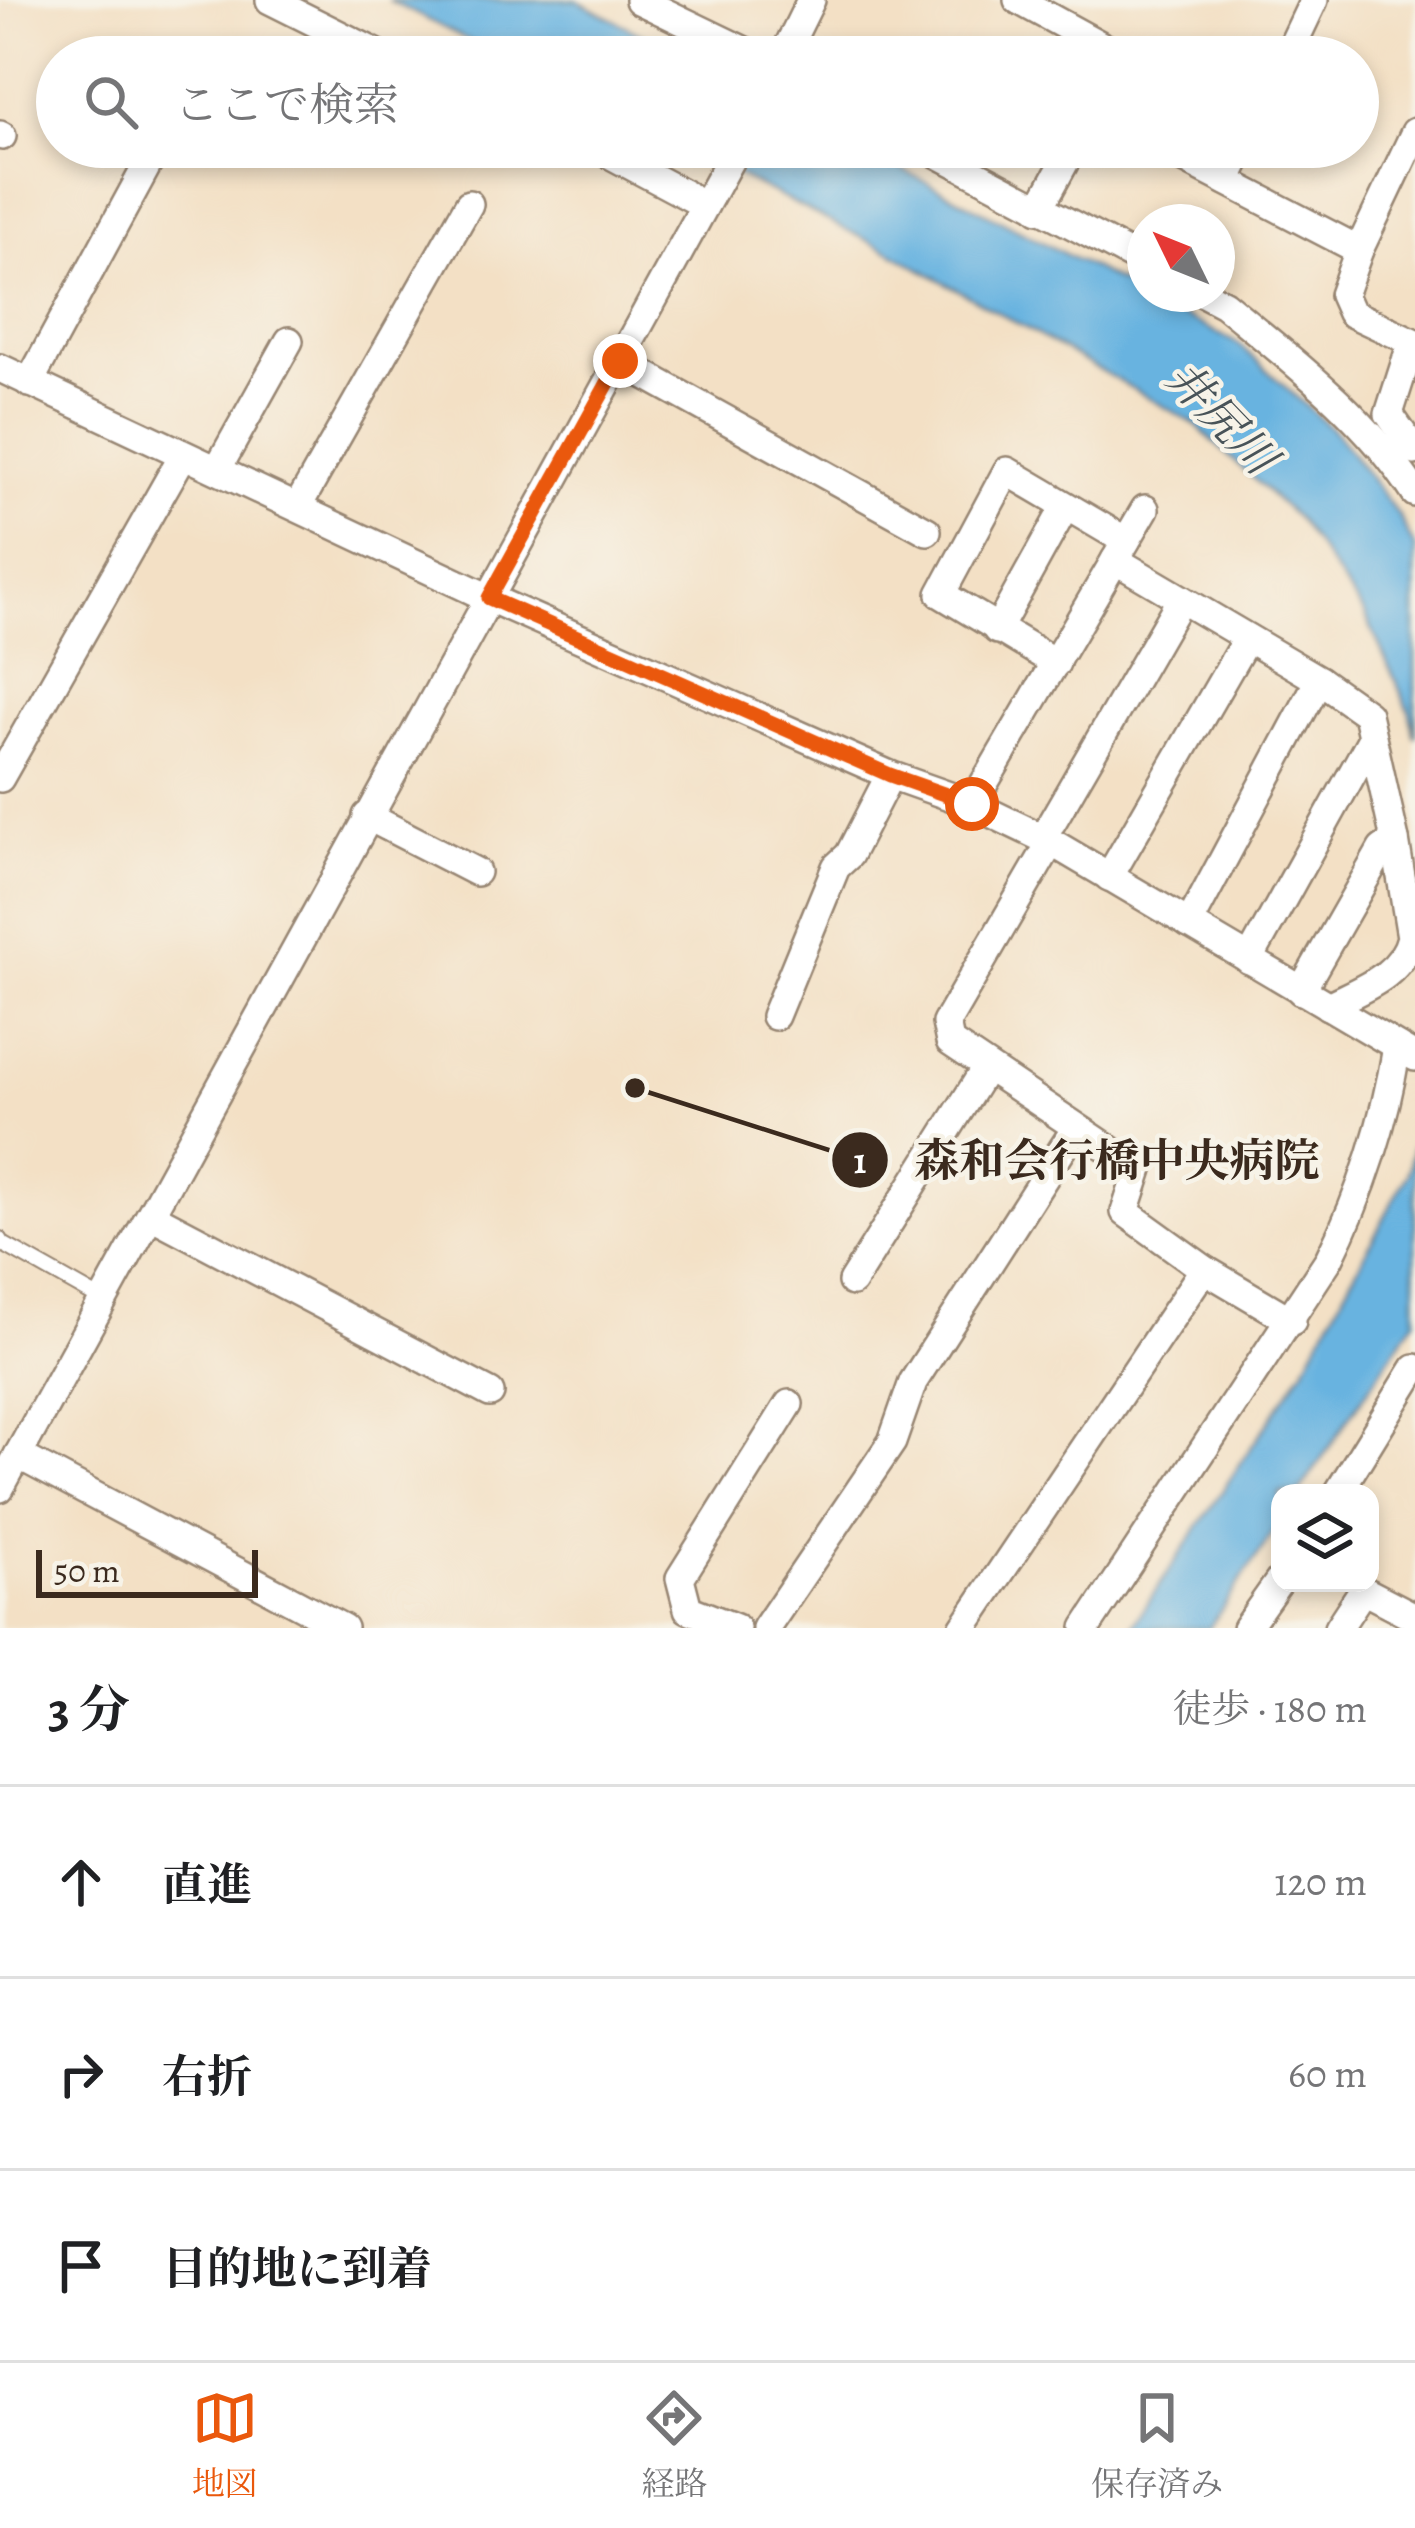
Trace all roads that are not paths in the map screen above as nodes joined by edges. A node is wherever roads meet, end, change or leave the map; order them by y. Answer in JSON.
{"nodes":[{"id":1,"x":270,"y":0,"type":"edge"},
{"id":2,"x":640,"y":0,"type":"edge"},
{"id":3,"x":811,"y":0,"type":"edge"},
{"id":4,"x":1018,"y":0,"type":"edge"},
{"id":5,"x":1314,"y":0,"type":"edge"},
{"id":6,"x":342,"y":36,"type":"edge"},
{"id":7,"x":714,"y":36,"type":"edge"},
{"id":8,"x":793,"y":36,"type":"edge"},
{"id":9,"x":1084,"y":36,"type":"edge"},
{"id":10,"x":1296,"y":36,"type":"edge"},
{"id":11,"x":1415,"y":131,"type":"edge"},
{"id":12,"x":146,"y":168,"type":"edge"},
{"id":13,"x":642,"y":168,"type":"edge"},
{"id":14,"x":726,"y":168,"type":"edge"},
{"id":15,"x":964,"y":168,"type":"edge"},
{"id":16,"x":1062,"y":168,"type":"edge"},
{"id":17,"x":1202,"y":168,"type":"edge"},
{"id":18,"x":1233,"y":168,"type":"edge"},
{"id":19,"x":1227,"y":181,"type":"junction"},
{"id":20,"x":1404,"y":185,"type":"edge"},
{"id":21,"x":709,"y":199,"type":"junction"},
{"id":22,"x":469,"y":204,"type":"dead end"},
{"id":23,"x":1040,"y":209,"type":"junction"},
{"id":24,"x":1359,"y":250,"type":"junction"},
{"id":25,"x":1127,"y":254,"type":"edge"},
{"id":26,"x":1234,"y":312,"type":"edge"},
{"id":27,"x":289,"y":341,"type":"dead end"},
{"id":28,"x":1414,"y":342,"type":"edge"},
{"id":29,"x":620,"y":361,"type":"junction"},
{"id":30,"x":0,"y":368,"type":"edge"},
{"id":31,"x":29,"y":383,"type":"junction"},
{"id":32,"x":1415,"y":451,"type":"edge"},
{"id":33,"x":182,"y":457,"type":"junction"},
{"id":34,"x":218,"y":468,"type":"junction"},
{"id":35,"x":1415,"y":493,"type":"edge"},
{"id":36,"x":298,"y":506,"type":"junction"},
{"id":37,"x":1066,"y":507,"type":"junction"},
{"id":38,"x":1145,"y":509,"type":"dead end"},
{"id":39,"x":927,"y":531,"type":"dead end"},
{"id":40,"x":1120,"y":551,"type":"junction"},
{"id":41,"x":489,"y":598,"type":"junction"},
{"id":42,"x":1181,"y":599,"type":"junction"},
{"id":43,"x":997,"y":630,"type":"junction"},
{"id":44,"x":1247,"y":638,"type":"junction"},
{"id":45,"x":1055,"y":663,"type":"junction"},
{"id":46,"x":1319,"y":680,"type":"junction"},
{"id":47,"x":1372,"y":738,"type":"junction"},
{"id":48,"x":890,"y":775,"type":"junction"},
{"id":49,"x":0,"y":778,"type":"edge"},
{"id":50,"x":972,"y":804,"type":"junction"},
{"id":51,"x":368,"y":816,"type":"junction"},
{"id":52,"x":1051,"y":832,"type":"junction"},
{"id":53,"x":1395,"y":840,"type":"junction"},
{"id":54,"x":476,"y":872,"type":"dead end"},
{"id":55,"x":1109,"y":877,"type":"junction"},
{"id":56,"x":1189,"y":924,"type":"junction"},
{"id":57,"x":1249,"y":960,"type":"junction"},
{"id":58,"x":1301,"y":991,"type":"junction"},
{"id":59,"x":1328,"y":1006,"type":"junction"},
{"id":60,"x":775,"y":1016,"type":"dead end"},
{"id":61,"x":1406,"y":1052,"type":"edge"},
{"id":62,"x":986,"y":1068,"type":"junction"},
{"id":63,"x":1076,"y":1127,"type":"junction"},
{"id":64,"x":151,"y":1215,"type":"junction"},
{"id":65,"x":0,"y":1239,"type":"edge"},
{"id":66,"x":1204,"y":1269,"type":"junction"},
{"id":67,"x":852,"y":1282,"type":"dead end"},
{"id":68,"x":102,"y":1300,"type":"junction"},
{"id":69,"x":1292,"y":1322,"type":"junction"},
{"id":70,"x":1415,"y":1368,"type":"edge"},
{"id":71,"x":490,"y":1393,"type":"dead end"},
{"id":72,"x":790,"y":1404,"type":"dead end"},
{"id":73,"x":18,"y":1454,"type":"junction"},
{"id":74,"x":1344,"y":1484,"type":"edge"},
{"id":75,"x":0,"y":1488,"type":"edge"},
{"id":76,"x":1272,"y":1592,"type":"edge"},
{"id":77,"x":1415,"y":1617,"type":"edge"},
{"id":78,"x":343,"y":1628,"type":"edge"},
{"id":79,"x":736,"y":1628,"type":"edge"},
{"id":80,"x":766,"y":1628,"type":"edge"},
{"id":81,"x":964,"y":1628,"type":"edge"},
{"id":82,"x":1086,"y":1628,"type":"edge"},
{"id":83,"x":1246,"y":1628,"type":"edge"},
{"id":84,"x":1338,"y":1628,"type":"edge"}],
"edges":[{"from":1,"to":6,"type":"street"},
{"from":2,"to":7,"type":"street"},
{"from":3,"to":8,"type":"street"},
{"from":4,"to":9,"type":"street"},
{"from":5,"to":10,"type":"street"},
{"from":11,"to":20,"type":"street"},
{"from":12,"to":31,"type":"street"},
{"from":13,"to":21,"type":"street"},
{"from":14,"to":21,"type":"street"},
{"from":15,"to":23,"type":"street"},
{"from":16,"to":23,"type":"street"},
{"from":17,"to":19,"type":"street"},
{"from":18,"to":19,"type":"street"},
{"from":19,"to":24,"type":"street"},
{"from":20,"to":24,"type":"street"},
{"from":21,"to":29,"type":"street"},
{"from":22,"to":36,"type":"street"},
{"from":23,"to":25,"type":"street"},
{"from":24,"to":28,"type":"street"},
{"from":26,"to":35,"type":"street"},
{"from":27,"to":34,"type":"street"},
{"from":28,"to":32,"type":"street"},
{"from":29,"to":39,"type":"street"},
{"from":29,"to":41,"type":"street"},
{"from":30,"to":31,"type":"street"},
{"from":31,"to":33,"type":"street"},
{"from":33,"to":34,"type":"street"},
{"from":33,"to":49,"type":"street"},
{"from":34,"to":36,"type":"street"},
{"from":36,"to":41,"type":"street"},
{"from":37,"to":40,"type":"street"},
{"from":37,"to":43,"type":"street"},
{"from":37,"to":43,"type":"street"},
{"from":38,"to":40,"type":"street"},
{"from":40,"to":42,"type":"street"},
{"from":40,"to":45,"type":"street"},
{"from":41,"to":48,"type":"street"},
{"from":41,"to":51,"type":"street"},
{"from":42,"to":44,"type":"street"},
{"from":42,"to":52,"type":"street"},
{"from":43,"to":45,"type":"street"},
{"from":44,"to":46,"type":"street"},
{"from":44,"to":55,"type":"street"},
{"from":45,"to":50,"type":"street"},
{"from":46,"to":47,"type":"street"},
{"from":46,"to":56,"type":"street"},
{"from":47,"to":53,"type":"street"},
{"from":47,"to":57,"type":"street"},
{"from":48,"to":50,"type":"street"},
{"from":48,"to":60,"type":"street"},
{"from":50,"to":52,"type":"street"},
{"from":51,"to":54,"type":"street"},
{"from":51,"to":64,"type":"street"},
{"from":52,"to":55,"type":"street"},
{"from":52,"to":62,"type":"street"},
{"from":53,"to":58,"type":"street"},
{"from":53,"to":59,"type":"street"},
{"from":55,"to":56,"type":"street"},
{"from":56,"to":57,"type":"street"},
{"from":57,"to":58,"type":"street"},
{"from":58,"to":59,"type":"street"},
{"from":59,"to":61,"type":"street"},
{"from":61,"to":69,"type":"street"},
{"from":62,"to":63,"type":"street"},
{"from":62,"to":67,"type":"street"},
{"from":63,"to":66,"type":"street"},
{"from":63,"to":80,"type":"street"},
{"from":64,"to":68,"type":"street"},
{"from":64,"to":71,"type":"street"},
{"from":65,"to":68,"type":"lane"},
{"from":66,"to":69,"type":"street"},
{"from":66,"to":81,"type":"street"},
{"from":68,"to":73,"type":"street"},
{"from":69,"to":82,"type":"street"},
{"from":70,"to":74,"type":"street"},
{"from":72,"to":79,"type":"street"},
{"from":73,"to":75,"type":"street"},
{"from":73,"to":78,"type":"street"},
{"from":76,"to":83,"type":"street"},
{"from":77,"to":84,"type":"street"}]}
